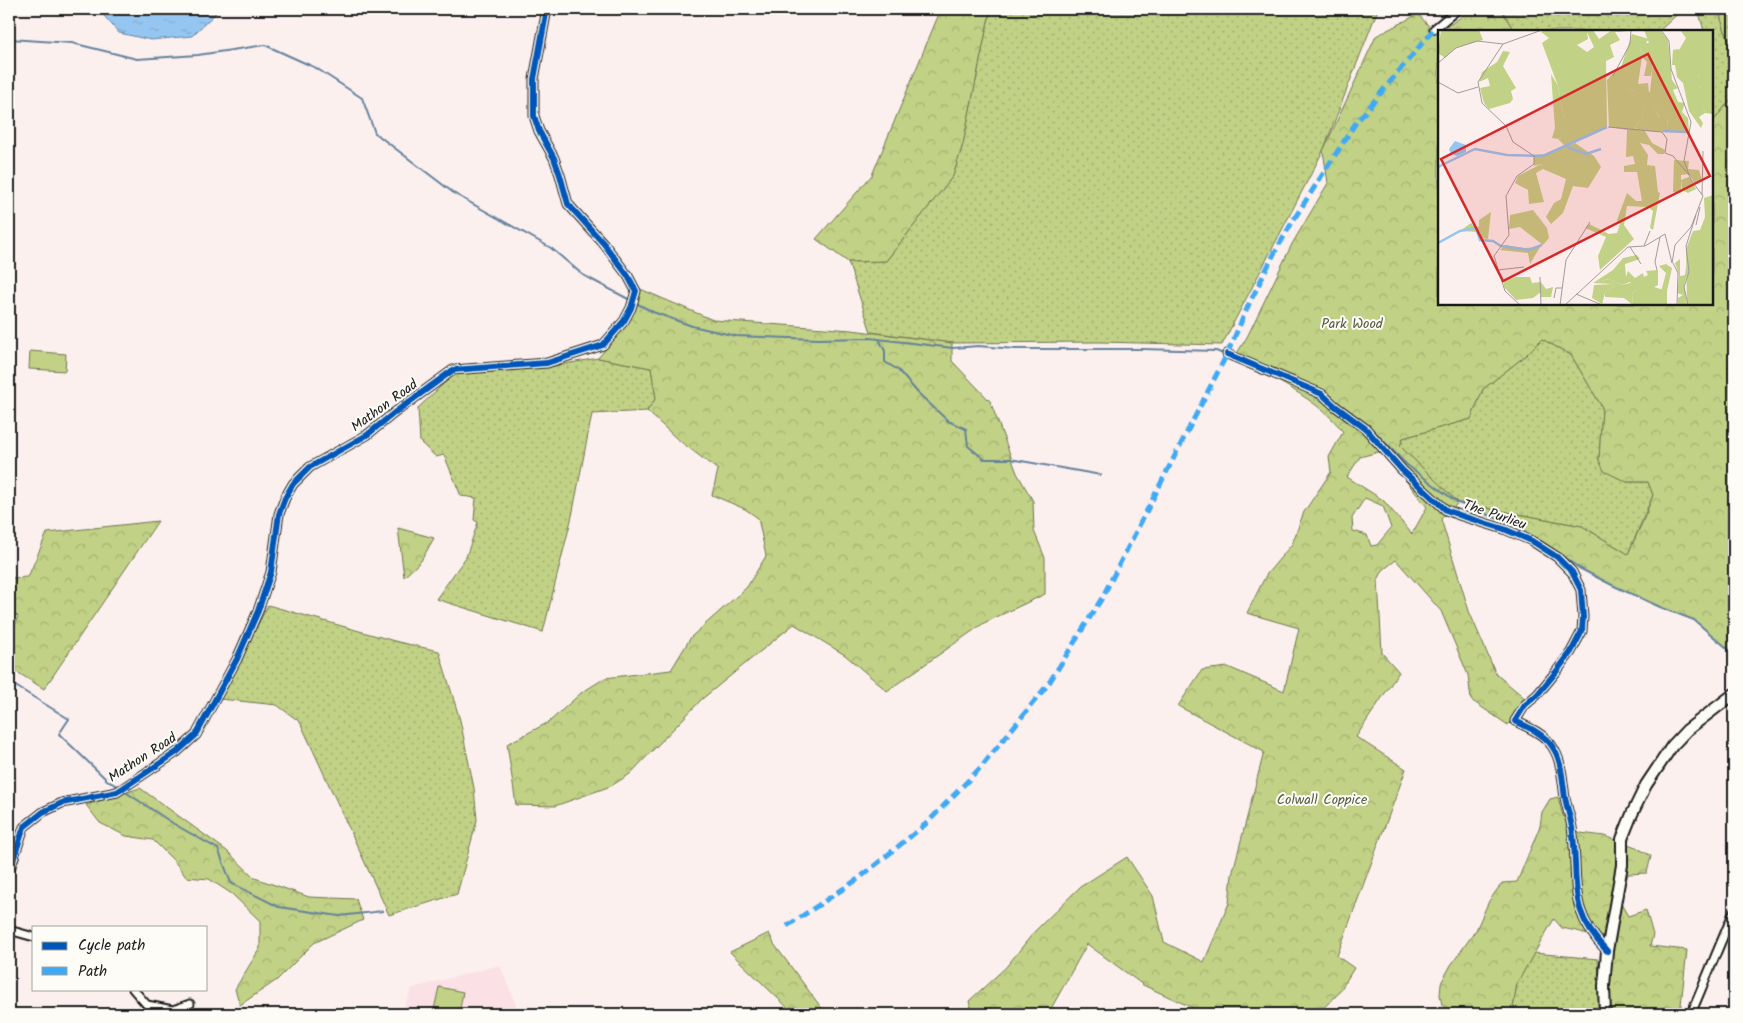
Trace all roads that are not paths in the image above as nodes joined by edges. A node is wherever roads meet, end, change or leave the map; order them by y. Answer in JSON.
{"nodes":[{"id":1,"x":547,"y":9,"type":"edge"},
{"id":2,"x":1458,"y":9,"type":"edge"},
{"id":3,"x":1434,"y":29,"type":"dead end"},
{"id":4,"x":1227,"y":354,"type":"dead end"},
{"id":5,"x":1734,"y":694,"type":"edge"},
{"id":6,"x":9,"y":872,"type":"edge"},
{"id":7,"x":1734,"y":911,"type":"edge"},
{"id":8,"x":9,"y":930,"type":"edge"},
{"id":9,"x":32,"y":936,"type":"edge"},
{"id":10,"x":1607,"y":951,"type":"junction"},
{"id":11,"x":134,"y":990,"type":"edge"},
{"id":12,"x":190,"y":1004,"type":"dead end"},
{"id":13,"x":1606,"y":1014,"type":"edge"},
{"id":14,"x":1691,"y":1014,"type":"edge"}],
"edges":[{"from":1,"to":6,"type":"street","name":"Mathon Road"},
{"from":2,"to":3,"type":"street"},
{"from":4,"to":10,"type":"street","name":"The Purlieu"},
{"from":5,"to":10,"type":"main road"},
{"from":7,"to":14,"type":"street"},
{"from":8,"to":9,"type":"street"},
{"from":10,"to":13,"type":"main road"},
{"from":11,"to":12,"type":"street"}]}
